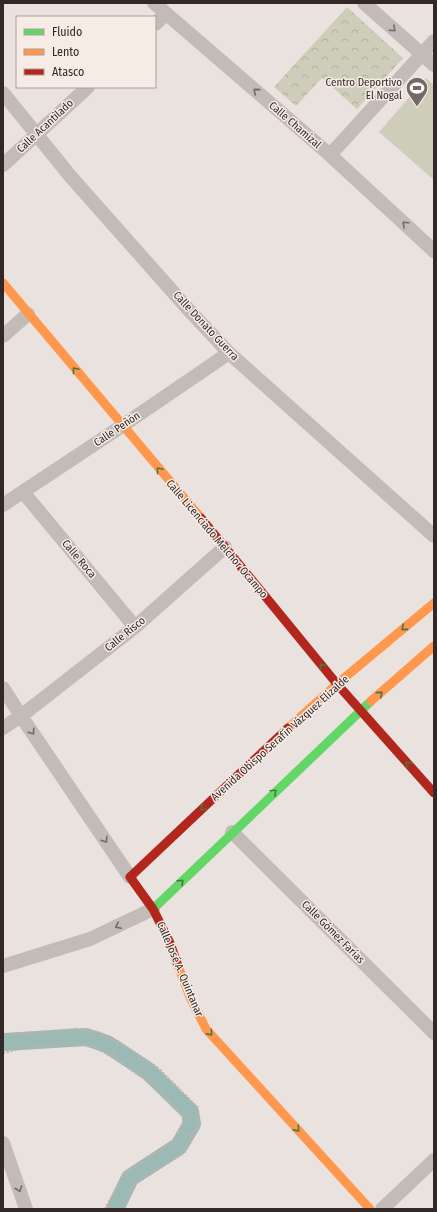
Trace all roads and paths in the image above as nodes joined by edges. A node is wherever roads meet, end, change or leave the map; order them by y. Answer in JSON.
{"nodes":[{"id":1,"x":154,"y":3,"type":"edge"},
{"id":2,"x":364,"y":3,"type":"edge"},
{"id":3,"x":166,"y":14,"type":"junction"},
{"id":4,"x":156,"y":23,"type":"edge"},
{"id":5,"x":434,"y":41,"type":"edge"},
{"id":6,"x":422,"y":54,"type":"junction"},
{"id":7,"x":434,"y":65,"type":"edge"},
{"id":8,"x":87,"y":88,"type":"edge"},
{"id":9,"x":3,"y":92,"type":"edge"},
{"id":10,"x":37,"y":134,"type":"junction"},
{"id":11,"x":330,"y":155,"type":"junction"},
{"id":12,"x":3,"y":165,"type":"edge"},
{"id":13,"x":434,"y":251,"type":"edge"},
{"id":14,"x":3,"y":283,"type":"edge"},
{"id":15,"x":28,"y":314,"type":"junction"},
{"id":16,"x":3,"y":336,"type":"edge"},
{"id":17,"x":229,"y":353,"type":"junction"},
{"id":18,"x":122,"y":426,"type":"junction"},
{"id":19,"x":23,"y":492,"type":"junction"},
{"id":20,"x":3,"y":505,"type":"edge"},
{"id":21,"x":434,"y":536,"type":"edge"},
{"id":22,"x":225,"y":547,"type":"junction"},
{"id":23,"x":434,"y":603,"type":"edge"},
{"id":24,"x":135,"y":627,"type":"junction"},
{"id":25,"x":434,"y":646,"type":"edge"},
{"id":26,"x":337,"y":684,"type":"junction"},
{"id":27,"x":3,"y":688,"type":"edge"},
{"id":28,"x":360,"y":711,"type":"junction"},
{"id":29,"x":21,"y":716,"type":"junction"},
{"id":30,"x":3,"y":728,"type":"edge"},
{"id":31,"x":434,"y":793,"type":"edge"},
{"id":32,"x":232,"y":832,"type":"junction"},
{"id":33,"x":130,"y":877,"type":"junction"},
{"id":34,"x":153,"y":909,"type":"junction"},
{"id":35,"x":3,"y":966,"type":"edge"},
{"id":36,"x":434,"y":1033,"type":"edge"},
{"id":37,"x":3,"y":1035,"type":"edge"},
{"id":38,"x":119,"y":1043,"type":"junction"},
{"id":39,"x":3,"y":1053,"type":"edge"},
{"id":40,"x":112,"y":1055,"type":"junction"},
{"id":41,"x":180,"y":1130,"type":"junction"},
{"id":42,"x":192,"y":1136,"type":"junction"},
{"id":43,"x":3,"y":1143,"type":"edge"},
{"id":44,"x":434,"y":1160,"type":"edge"},
{"id":45,"x":8,"y":1165,"type":"edge"},
{"id":46,"x":26,"y":1209,"type":"edge"},
{"id":47,"x":105,"y":1209,"type":"edge"},
{"id":48,"x":122,"y":1209,"type":"edge"},
{"id":49,"x":370,"y":1209,"type":"edge"},
{"id":50,"x":382,"y":1209,"type":"edge"}],
"edges":[{"from":1,"to":3,"type":"street","name":"Calle Chamizal"},
{"from":2,"to":6,"type":"street","one_way":true},
{"from":3,"to":4,"type":"street"},
{"from":11,"to":3,"type":"street","name":"Calle Chamizal","one_way":true},
{"from":5,"to":6,"type":"street"},
{"from":6,"to":7,"type":"street"},
{"from":6,"to":11,"type":"street"},
{"from":8,"to":10,"type":"street","name":"Calle Acantilado"},
{"from":9,"to":10,"type":"street","name":"Calle Donato Guerra"},
{"from":10,"to":12,"type":"street","name":"Calle Acantilado"},
{"from":10,"to":17,"type":"street","name":"Calle Donato Guerra"},
{"from":13,"to":11,"type":"street","name":"Calle Chamizal","one_way":true},
{"from":14,"to":15,"type":"street","name":"Calle Licenciado Melchor Ocampo"},
{"from":15,"to":16,"type":"street"},
{"from":18,"to":15,"type":"street","name":"Calle Licenciado Melchor Ocampo","one_way":true},
{"from":17,"to":18,"type":"street","name":"Calle Peñón"},
{"from":17,"to":21,"type":"street","name":"Calle Donato Guerra"},
{"from":18,"to":19,"type":"street","name":"Calle Peñón"},
{"from":22,"to":18,"type":"street","name":"Calle Licenciado Melchor Ocampo","one_way":true},
{"from":19,"to":20,"type":"street","name":"Calle Peñón"},
{"from":19,"to":24,"type":"street","name":"Calle Roca"},
{"from":22,"to":24,"type":"street","name":"Calle Risco"},
{"from":26,"to":22,"type":"street","name":"Calle Licenciado Melchor Ocampo","one_way":true},
{"from":23,"to":26,"type":"street","name":"Avenida Obispo Serafín Vázquez Elizalde","one_way":true},
{"from":24,"to":29,"type":"street","name":"Calle Risco"},
{"from":28,"to":25,"type":"street","one_way":true},
{"from":26,"to":28,"type":"street","name":"Calle Licenciado Melchor Ocampo"},
{"from":26,"to":33,"type":"street","name":"Avenida Obispo Serafín Vázquez Elizalde","one_way":true},
{"from":27,"to":29,"type":"street","name":"Calle José A. Quintanar"},
{"from":31,"to":28,"type":"street","name":"Calle Licenciado Melchor Ocampo","one_way":true},
{"from":32,"to":28,"type":"street","one_way":true},
{"from":29,"to":30,"type":"street","name":"Calle Risco"},
{"from":29,"to":33,"type":"street","name":"Calle José A. Quintanar","one_way":true},
{"from":34,"to":32,"type":"street","one_way":true},
{"from":32,"to":36,"type":"street","name":"Calle Gómez Farías"},
{"from":33,"to":34,"type":"street","name":"Calle José A. Quintanar"},
{"from":34,"to":35,"type":"street","one_way":true},
{"from":34,"to":49,"type":"street","name":"Calle José A. Quintanar","one_way":true},
{"from":37,"to":38,"type":"path"},
{"from":38,"to":40,"type":"path"},
{"from":38,"to":42,"type":"path"},
{"from":39,"to":40,"type":"path"},
{"from":40,"to":41,"type":"path"},
{"from":41,"to":42,"type":"path"},
{"from":41,"to":47,"type":"path"},
{"from":42,"to":48,"type":"path"},
{"from":43,"to":45,"type":"street"},
{"from":44,"to":50,"type":"street"},
{"from":45,"to":46,"type":"street","one_way":true}]}
